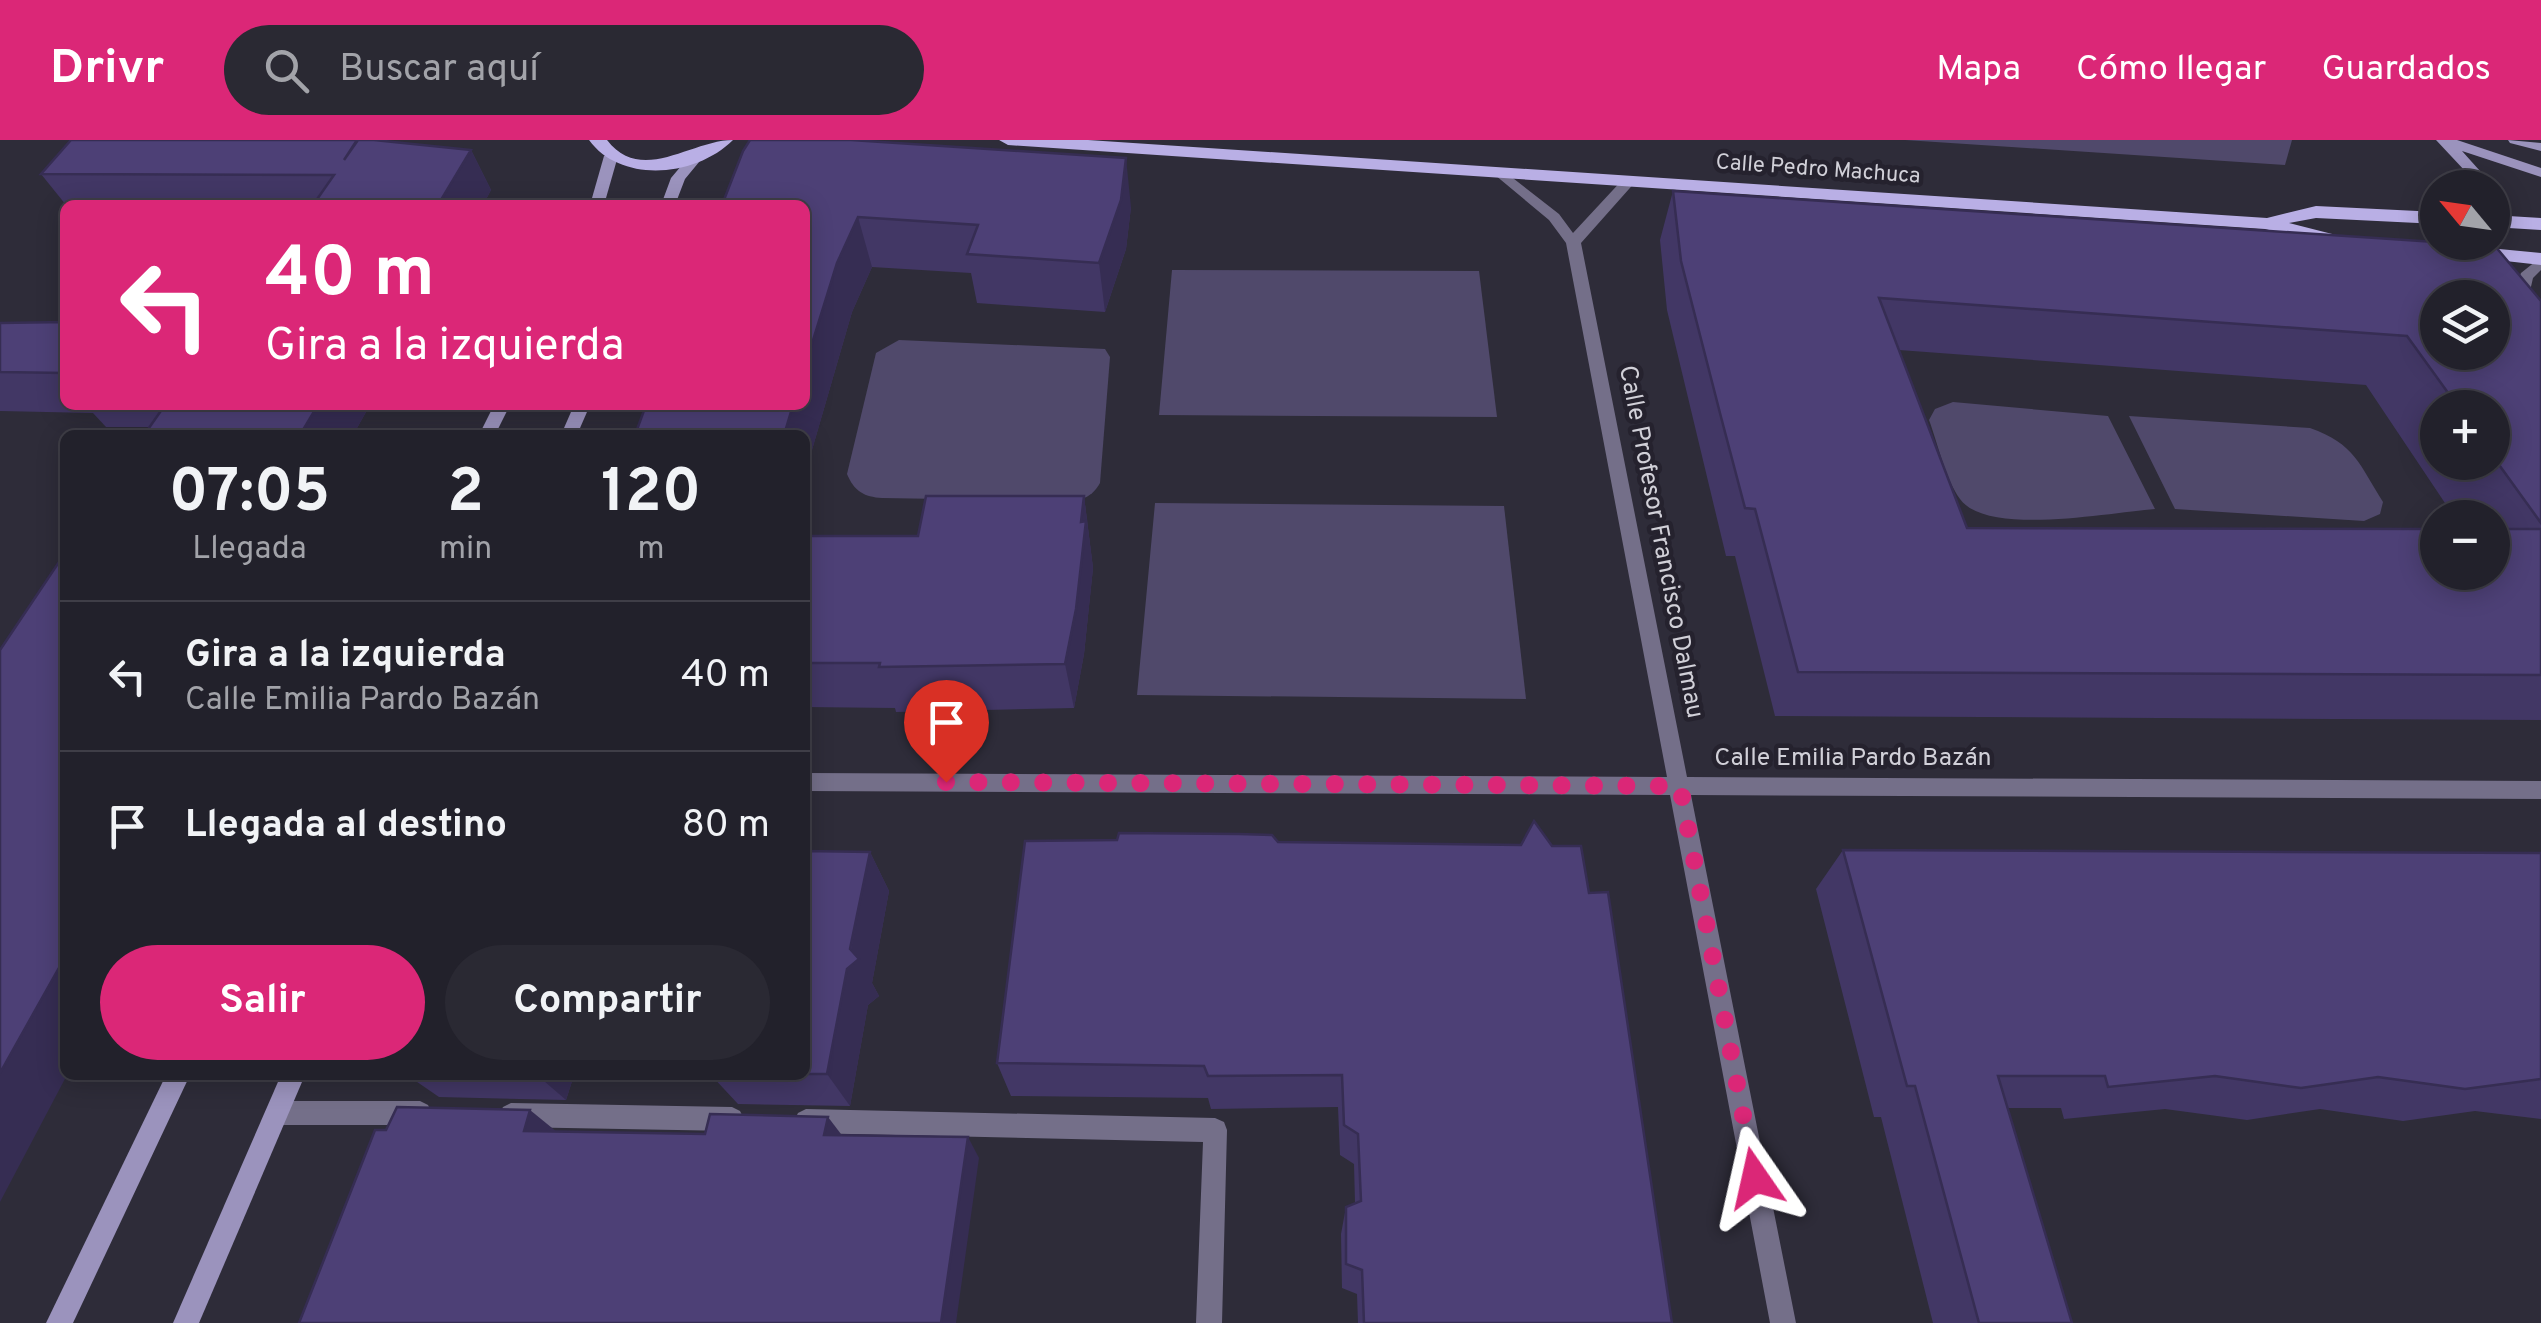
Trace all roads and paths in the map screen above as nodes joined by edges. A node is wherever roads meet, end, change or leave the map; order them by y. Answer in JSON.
{"nodes":[{"id":1,"x":598,"y":140,"type":"edge"},
{"id":2,"x":1008,"y":140,"type":"edge"},
{"id":3,"x":2444,"y":140,"type":"edge"},
{"id":4,"x":2516,"y":140,"type":"edge"},
{"id":5,"x":2541,"y":147,"type":"edge"},
{"id":6,"x":718,"y":148,"type":"edge"},
{"id":7,"x":611,"y":156,"type":"junction"},
{"id":8,"x":2473,"y":170,"type":"edge"},
{"id":9,"x":1500,"y":172,"type":"junction"},
{"id":10,"x":2541,"y":173,"type":"edge"},
{"id":11,"x":1630,"y":180,"type":"junction"},
{"id":12,"x":598,"y":200,"type":"edge"},
{"id":13,"x":670,"y":200,"type":"edge"},
{"id":14,"x":2420,"y":217,"type":"edge"},
{"id":15,"x":2510,"y":222,"type":"edge"},
{"id":16,"x":2266,"y":223,"type":"junction"},
{"id":17,"x":2541,"y":224,"type":"edge"},
{"id":18,"x":2345,"y":241,"type":"edge"},
{"id":19,"x":1573,"y":243,"type":"junction"},
{"id":20,"x":2510,"y":257,"type":"edge"},
{"id":21,"x":2541,"y":260,"type":"edge"},
{"id":22,"x":2541,"y":322,"type":"edge"},
{"id":23,"x":810,"y":782,"type":"edge"},
{"id":24,"x":1680,"y":786,"type":"junction"},
{"id":25,"x":2541,"y":790,"type":"edge"},
{"id":26,"x":176,"y":1080,"type":"edge"},
{"id":27,"x":291,"y":1080,"type":"edge"},
{"id":28,"x":277,"y":1113,"type":"junction"},
{"id":29,"x":439,"y":1113,"type":"edge"},
{"id":30,"x":488,"y":1114,"type":"edge"},
{"id":31,"x":59,"y":1323,"type":"edge"},
{"id":32,"x":186,"y":1323,"type":"edge"},
{"id":33,"x":1209,"y":1323,"type":"edge"},
{"id":34,"x":1783,"y":1323,"type":"edge"}],
"edges":[{"from":1,"to":7,"type":"main road"},
{"from":2,"to":9,"type":"main road","name":"Calle Pedro Machuca"},
{"from":3,"to":8,"type":"main road"},
{"from":3,"to":10,"type":"main road"},
{"from":4,"to":5,"type":"main road"},
{"from":6,"to":7,"type":"main road"},
{"from":6,"to":13,"type":"main road"},
{"from":7,"to":12,"type":"main road"},
{"from":9,"to":11,"type":"main road","name":"Calle Pedro Machuca"},
{"from":9,"to":19,"type":"street","name":"Calle Profesor Francisco Dalmau"},
{"from":11,"to":16,"type":"main road","name":"Calle Pedro Machuca"},
{"from":11,"to":19,"type":"street"},
{"from":14,"to":16,"type":"main road","name":"Calle Pedro Machuca"},
{"from":15,"to":17,"type":"main road"},
{"from":16,"to":18,"type":"main road","name":"Calle Pedro Machuca"},
{"from":19,"to":24,"type":"street","name":"Calle Profesor Francisco Dalmau"},
{"from":20,"to":21,"type":"main road"},
{"from":21,"to":22,"type":"street"},
{"from":23,"to":24,"type":"street","name":"Calle Emilia Pardo Bazán"},
{"from":24,"to":25,"type":"street","name":"Calle Emilia Pardo Bazán"},
{"from":24,"to":34,"type":"street","name":"Calle Profesor Francisco Dalmau"},
{"from":26,"to":31,"type":"main road"},
{"from":27,"to":28,"type":"main road"},
{"from":28,"to":29,"type":"street"},
{"from":28,"to":32,"type":"main road"},
{"from":30,"to":33,"type":"street"}]}
